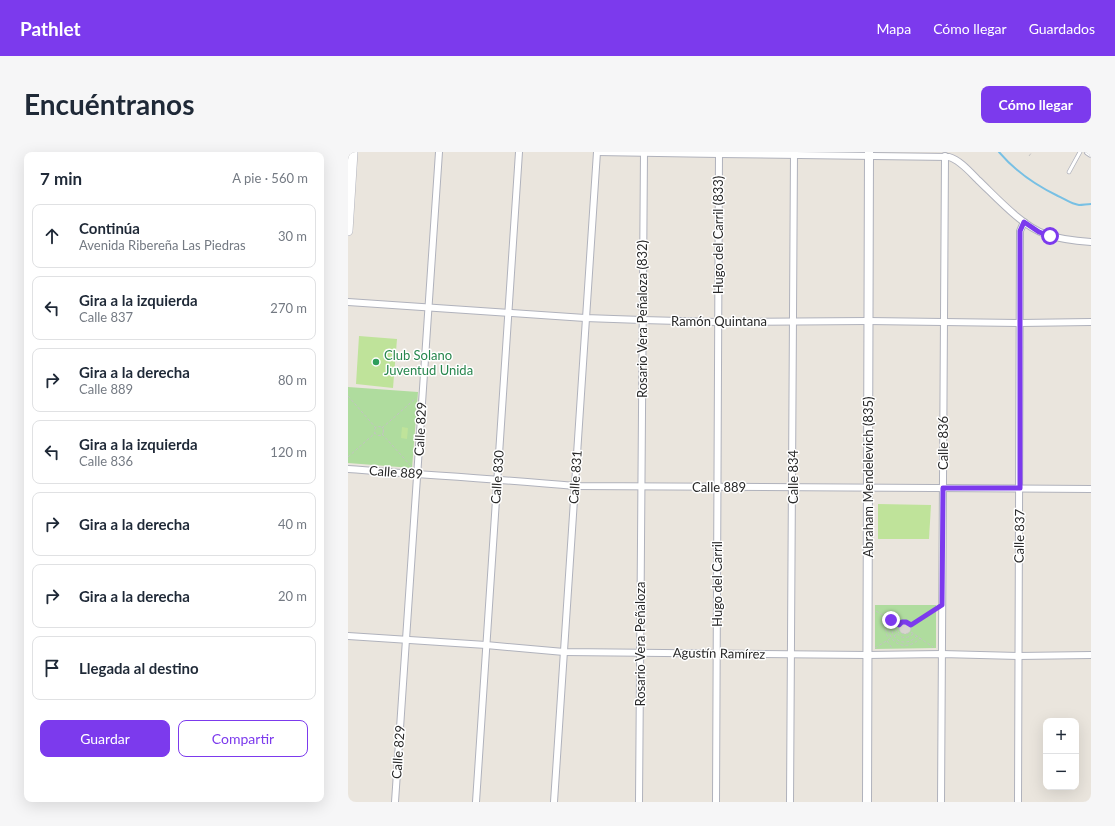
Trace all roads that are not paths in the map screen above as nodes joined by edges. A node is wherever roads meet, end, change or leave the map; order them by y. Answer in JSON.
{"nodes":[{"id":1,"x":353,"y":152,"type":"edge"},
{"id":2,"x":438,"y":152,"type":"edge"},
{"id":3,"x":519,"y":152,"type":"edge"},
{"id":4,"x":597,"y":152,"type":"edge"},
{"id":5,"x":644,"y":152,"type":"edge"},
{"id":6,"x":1080,"y":152,"type":"edge"},
{"id":7,"x":1088,"y":152,"type":"edge"},
{"id":8,"x":719,"y":153,"type":"edge"},
{"id":9,"x":794,"y":154,"type":"edge"},
{"id":10,"x":868,"y":154,"type":"edge"},
{"id":11,"x":1091,"y":154,"type":"edge"},
{"id":12,"x":945,"y":156,"type":"junction"},
{"id":13,"x":1069,"y":172,"type":"dead end"},
{"id":14,"x":1024,"y":222,"type":"junction"},
{"id":15,"x":348,"y":231,"type":"edge"},
{"id":16,"x":1091,"y":242,"type":"edge"},
{"id":17,"x":348,"y":302,"type":"edge"},
{"id":18,"x":428,"y":308,"type":"junction"},
{"id":19,"x":509,"y":314,"type":"junction"},
{"id":20,"x":585,"y":318,"type":"junction"},
{"id":21,"x":642,"y":320,"type":"junction"},
{"id":22,"x":793,"y":321,"type":"junction"},
{"id":23,"x":868,"y":321,"type":"junction"},
{"id":24,"x":717,"y":322,"type":"junction"},
{"id":25,"x":944,"y":322,"type":"junction"},
{"id":26,"x":1091,"y":322,"type":"edge"},
{"id":27,"x":1020,"y":323,"type":"junction"},
{"id":28,"x":348,"y":469,"type":"edge"},
{"id":29,"x":418,"y":474,"type":"junction"},
{"id":30,"x":496,"y":479,"type":"junction"},
{"id":31,"x":575,"y":486,"type":"junction"},
{"id":32,"x":641,"y":486,"type":"junction"},
{"id":33,"x":718,"y":487,"type":"junction"},
{"id":34,"x":793,"y":488,"type":"junction"},
{"id":35,"x":868,"y":488,"type":"junction"},
{"id":36,"x":943,"y":488,"type":"junction"},
{"id":37,"x":1020,"y":488,"type":"junction"},
{"id":38,"x":1091,"y":489,"type":"edge"},
{"id":39,"x":348,"y":636,"type":"edge"},
{"id":40,"x":406,"y":640,"type":"junction"},
{"id":41,"x":486,"y":645,"type":"junction"},
{"id":42,"x":564,"y":652,"type":"junction"},
{"id":43,"x":641,"y":652,"type":"junction"},
{"id":44,"x":717,"y":653,"type":"junction"},
{"id":45,"x":792,"y":653,"type":"junction"},
{"id":46,"x":867,"y":654,"type":"junction"},
{"id":47,"x":942,"y":654,"type":"junction"},
{"id":48,"x":1091,"y":655,"type":"edge"},
{"id":49,"x":1018,"y":656,"type":"junction"},
{"id":50,"x":395,"y":802,"type":"edge"},
{"id":51,"x":476,"y":802,"type":"edge"},
{"id":52,"x":554,"y":802,"type":"edge"},
{"id":53,"x":639,"y":802,"type":"edge"},
{"id":54,"x":716,"y":802,"type":"edge"},
{"id":55,"x":790,"y":802,"type":"edge"},
{"id":56,"x":867,"y":802,"type":"edge"},
{"id":57,"x":941,"y":802,"type":"edge"},
{"id":58,"x":1018,"y":802,"type":"edge"}],
"edges":[{"from":1,"to":15,"type":"main road"},
{"from":2,"to":18,"type":"street","name":"Calle 829"},
{"from":3,"to":19,"type":"street","name":"Calle 830"},
{"from":4,"to":5,"type":"street"},
{"from":4,"to":20,"type":"street","name":"Calle 831"},
{"from":5,"to":8,"type":"street"},
{"from":5,"to":21,"type":"street","name":"Rosario Vera Peñaloza (832)"},
{"from":6,"to":13,"type":"lane"},
{"from":7,"to":11,"type":"street"},
{"from":8,"to":9,"type":"street"},
{"from":8,"to":24,"type":"street","name":"Hugo del Carril (833)"},
{"from":9,"to":10,"type":"street"},
{"from":9,"to":22,"type":"street","name":"Calle 834"},
{"from":10,"to":12,"type":"street"},
{"from":10,"to":23,"type":"street","name":"Abraham Mendelevich (835)"},
{"from":12,"to":14,"type":"street"},
{"from":12,"to":25,"type":"street","name":"Calle 836"},
{"from":14,"to":16,"type":"street"},
{"from":14,"to":27,"type":"street","name":"Calle 837"},
{"from":17,"to":18,"type":"street","name":"Ramón Quintana"},
{"from":18,"to":19,"type":"street","name":"Ramón Quintana"},
{"from":18,"to":29,"type":"street","name":"Calle 829"},
{"from":19,"to":20,"type":"street","name":"Ramón Quintana"},
{"from":19,"to":30,"type":"street","name":"Calle 830"},
{"from":20,"to":21,"type":"street","name":"Ramón Quintana"},
{"from":20,"to":31,"type":"street","name":"Calle 831"},
{"from":21,"to":24,"type":"street","name":"Ramón Quintana"},
{"from":21,"to":32,"type":"street","name":"Rosario Vera Peñaloza (832)"},
{"from":22,"to":23,"type":"street","name":"Ramón Quintana"},
{"from":22,"to":24,"type":"street","name":"Ramón Quintana"},
{"from":22,"to":34,"type":"street","name":"Calle 834"},
{"from":23,"to":25,"type":"street","name":"Ramón Quintana"},
{"from":23,"to":35,"type":"street","name":"Abraham Mendelevich (835)"},
{"from":24,"to":33,"type":"street","name":"Hugo del Carril (833)"},
{"from":25,"to":27,"type":"street","name":"Ramón Quintana"},
{"from":25,"to":36,"type":"street","name":"Calle 836"},
{"from":26,"to":27,"type":"street","name":"Ramón Quintana"},
{"from":27,"to":37,"type":"street","name":"Calle 837"},
{"from":28,"to":29,"type":"street","name":"Calle 889"},
{"from":29,"to":30,"type":"street","name":"Calle 889"},
{"from":29,"to":40,"type":"street","name":"Calle 829"},
{"from":30,"to":31,"type":"street","name":"Calle 889"},
{"from":30,"to":41,"type":"street","name":"Calle 830"},
{"from":31,"to":32,"type":"street","name":"Calle 889"},
{"from":31,"to":42,"type":"street","name":"Calle 831"},
{"from":32,"to":33,"type":"street","name":"Calle 889"},
{"from":32,"to":43,"type":"street","name":"Rosario Vera Peñaloza"},
{"from":33,"to":34,"type":"street","name":"Calle 889"},
{"from":33,"to":44,"type":"street","name":"Hugo del Carril"},
{"from":34,"to":35,"type":"street","name":"Calle 889"},
{"from":34,"to":45,"type":"street","name":"Calle 834"},
{"from":35,"to":36,"type":"street","name":"Calle 889"},
{"from":35,"to":46,"type":"street","name":"Abraham Mendelevich (835)"},
{"from":36,"to":37,"type":"street","name":"Calle 889"},
{"from":36,"to":47,"type":"street","name":"Calle 836"},
{"from":37,"to":38,"type":"street","name":"Calle 889"},
{"from":37,"to":49,"type":"street","name":"Calle 837"},
{"from":39,"to":40,"type":"street","name":"Agustín Ramírez"},
{"from":40,"to":41,"type":"street","name":"Agustín Ramírez"},
{"from":40,"to":50,"type":"street","name":"Calle 829"},
{"from":41,"to":42,"type":"street","name":"Agustín Ramírez"},
{"from":41,"to":51,"type":"street","name":"Calle 830"},
{"from":42,"to":43,"type":"street","name":"Agustín Ramírez"},
{"from":42,"to":52,"type":"street","name":"Calle 831"},
{"from":43,"to":44,"type":"street","name":"Agustín Ramírez"},
{"from":43,"to":53,"type":"street","name":"Rosario Vera Peñaloza"},
{"from":44,"to":45,"type":"street","name":"Agustín Ramírez"},
{"from":44,"to":54,"type":"street","name":"Hugo del Carril"},
{"from":45,"to":46,"type":"street","name":"Agustín Ramírez"},
{"from":45,"to":55,"type":"street","name":"Calle 834"},
{"from":46,"to":47,"type":"street","name":"Agustín Ramírez"},
{"from":46,"to":56,"type":"street","name":"Abraham Mendelevich (835)"},
{"from":47,"to":49,"type":"street","name":"Agustín Ramírez"},
{"from":47,"to":57,"type":"street","name":"Calle 836"},
{"from":48,"to":49,"type":"street","name":"Agustín Ramírez"},
{"from":49,"to":58,"type":"street","name":"Calle 837"}]}
